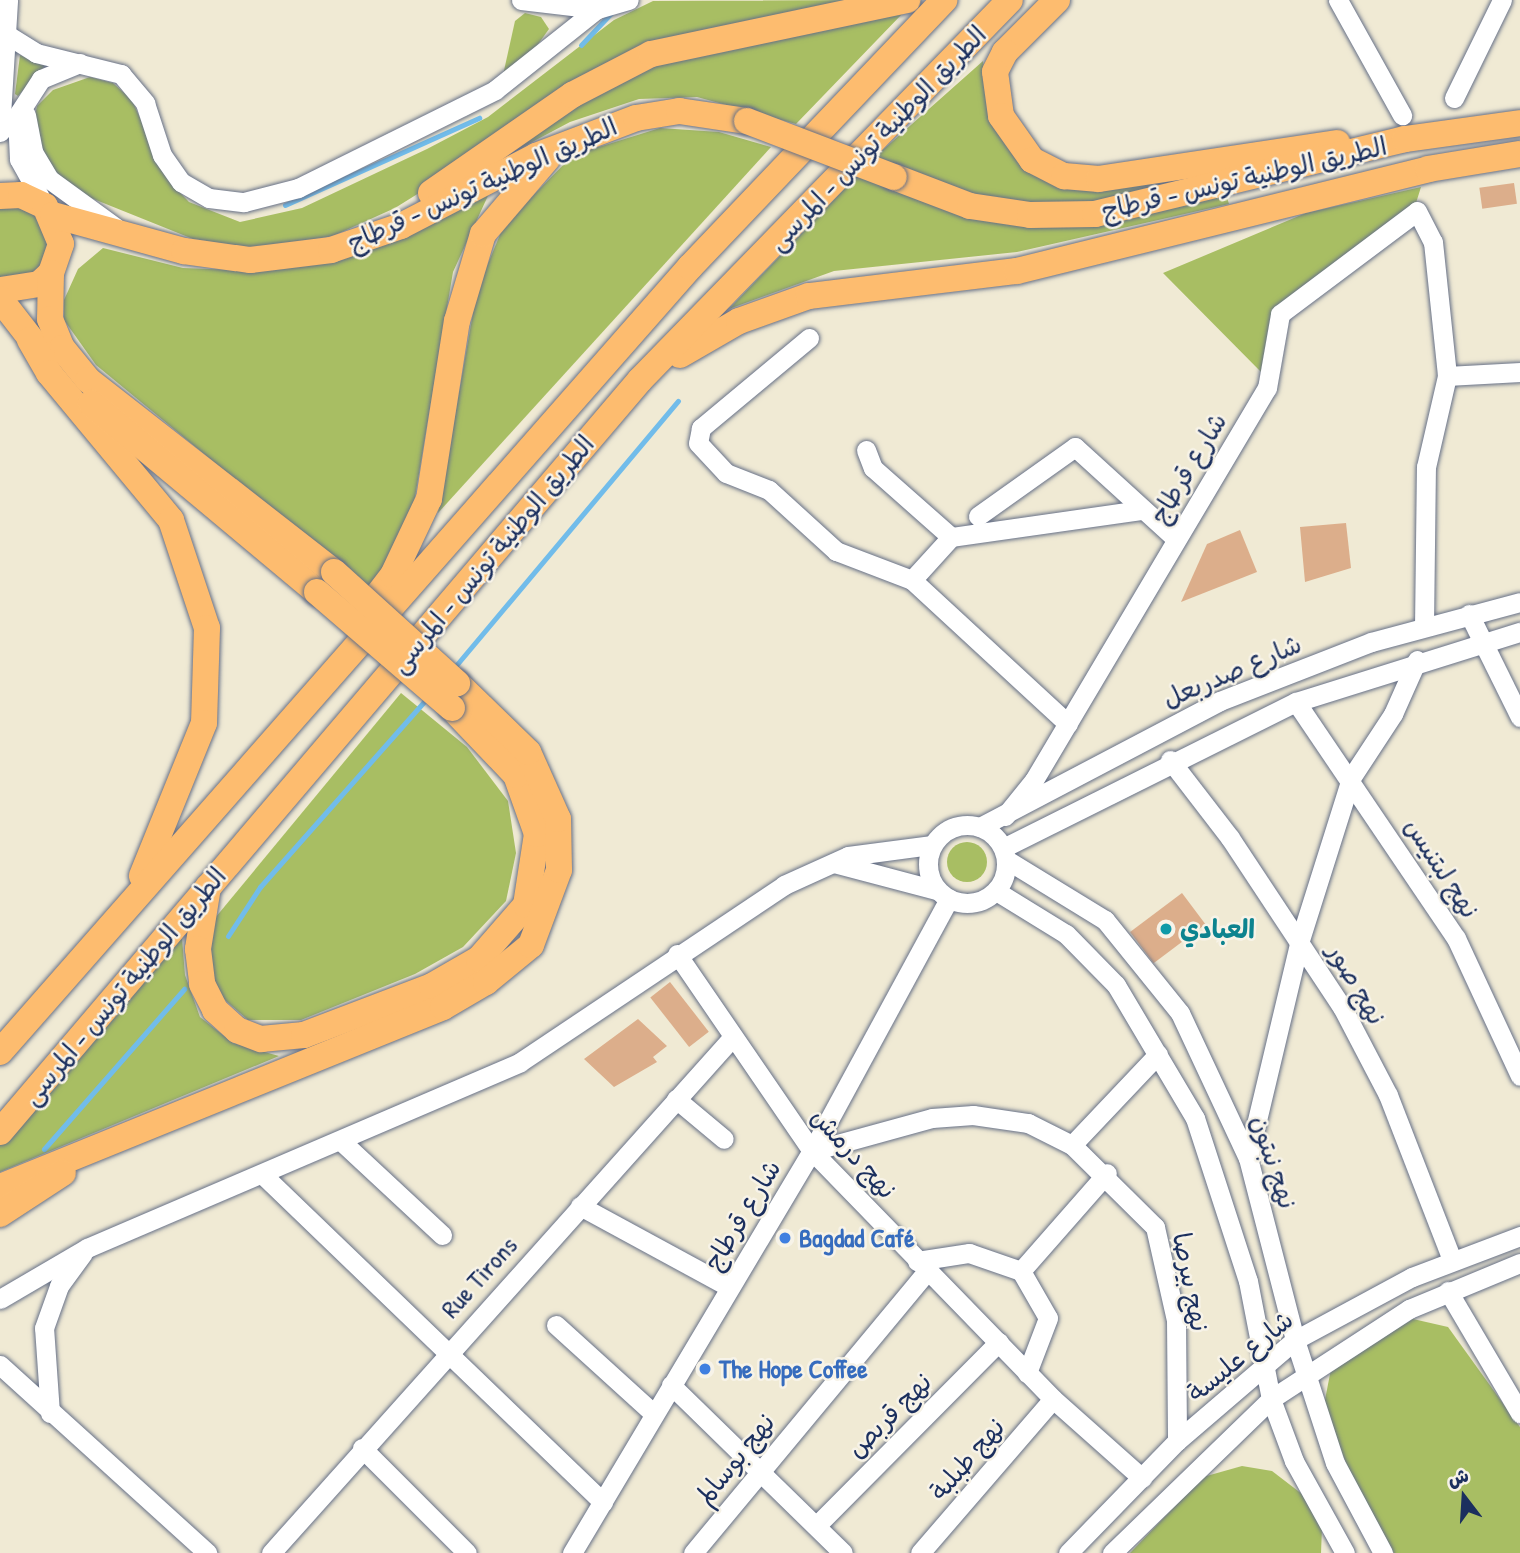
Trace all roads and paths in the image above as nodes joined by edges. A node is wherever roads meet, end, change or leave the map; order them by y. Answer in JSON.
{"nodes":[{"id":1,"x":8,"y":0,"type":"edge"},
{"id":2,"x":521,"y":0,"type":"edge"},
{"id":3,"x":907,"y":0,"type":"edge"},
{"id":4,"x":944,"y":0,"type":"edge"},
{"id":5,"x":1010,"y":0,"type":"edge"},
{"id":6,"x":1046,"y":0,"type":"edge"},
{"id":7,"x":1057,"y":0,"type":"edge"},
{"id":8,"x":1338,"y":0,"type":"edge"},
{"id":9,"x":1502,"y":0,"type":"edge"},
{"id":10,"x":610,"y":3,"type":"edge"},
{"id":11,"x":6,"y":34,"type":"junction"},
{"id":12,"x":87,"y":62,"type":"junction"},
{"id":13,"x":30,"y":90,"type":"junction"},
{"id":14,"x":1454,"y":97,"type":"dead end"},
{"id":15,"x":1520,"y":123,"type":"edge"},
{"id":16,"x":887,"y":125,"type":"junction"},
{"id":17,"x":1404,"y":127,"type":"junction"},
{"id":18,"x":0,"y":132,"type":"edge"},
{"id":19,"x":581,"y":137,"type":"junction"},
{"id":20,"x":1520,"y":154,"type":"edge"},
{"id":21,"x":0,"y":196,"type":"edge"},
{"id":22,"x":49,"y":211,"type":"junction"},
{"id":23,"x":128,"y":236,"type":"junction"},
{"id":24,"x":331,"y":250,"type":"junction"},
{"id":25,"x":51,"y":273,"type":"junction"},
{"id":26,"x":0,"y":289,"type":"edge"},
{"id":27,"x":0,"y":299,"type":"edge"},
{"id":28,"x":809,"y":338,"type":"dead end"},
{"id":29,"x":30,"y":341,"type":"junction"},
{"id":30,"x":1520,"y":372,"type":"edge"},
{"id":31,"x":1447,"y":376,"type":"junction"},
{"id":32,"x":640,"y":380,"type":"junction"},
{"id":33,"x":866,"y":450,"type":"dead end"},
{"id":34,"x":1140,"y":510,"type":"junction"},
{"id":35,"x":978,"y":516,"type":"dead end"},
{"id":36,"x":951,"y":537,"type":"junction"},
{"id":37,"x":1176,"y":539,"type":"junction"},
{"id":38,"x":912,"y":580,"type":"junction"},
{"id":39,"x":325,"y":582,"type":"junction"},
{"id":40,"x":1520,"y":602,"type":"edge"},
{"id":41,"x":1468,"y":614,"type":"junction"},
{"id":42,"x":1424,"y":626,"type":"junction"},
{"id":43,"x":1520,"y":632,"type":"edge"},
{"id":44,"x":1483,"y":640,"type":"junction"},
{"id":45,"x":1417,"y":660,"type":"junction"},
{"id":46,"x":455,"y":696,"type":"junction"},
{"id":47,"x":312,"y":699,"type":"junction"},
{"id":48,"x":1296,"y":702,"type":"junction"},
{"id":49,"x":1520,"y":717,"type":"edge"},
{"id":50,"x":1068,"y":724,"type":"junction"},
{"id":51,"x":1170,"y":760,"type":"junction"},
{"id":52,"x":1352,"y":779,"type":"junction"},
{"id":53,"x":1005,"y":816,"type":"junction"},
{"id":54,"x":980,"y":827,"type":"junction"},
{"id":55,"x":932,"y":845,"type":"junction"},
{"id":56,"x":1005,"y":854,"type":"junction"},
{"id":57,"x":834,"y":863,"type":"junction"},
{"id":58,"x":208,"y":887,"type":"junction"},
{"id":59,"x":996,"y":891,"type":"junction"},
{"id":60,"x":942,"y":895,"type":"junction"},
{"id":61,"x":131,"y":901,"type":"junction"},
{"id":62,"x":1300,"y":940,"type":"junction"},
{"id":63,"x":677,"y":954,"type":"junction"},
{"id":64,"x":730,"y":1040,"type":"junction"},
{"id":65,"x":0,"y":1052,"type":"edge"},
{"id":66,"x":1158,"y":1054,"type":"junction"},
{"id":67,"x":1520,"y":1076,"type":"edge"},
{"id":68,"x":676,"y":1099,"type":"junction"},
{"id":69,"x":179,"y":1114,"type":"junction"},
{"id":70,"x":0,"y":1132,"type":"edge"},
{"id":71,"x":724,"y":1139,"type":"dead end"},
{"id":72,"x":341,"y":1141,"type":"junction"},
{"id":73,"x":1072,"y":1145,"type":"junction"},
{"id":74,"x":811,"y":1150,"type":"junction"},
{"id":75,"x":1248,"y":1158,"type":"junction"},
{"id":76,"x":1107,"y":1173,"type":"junction"},
{"id":77,"x":263,"y":1175,"type":"junction"},
{"id":78,"x":0,"y":1186,"type":"edge"},
{"id":79,"x":580,"y":1206,"type":"junction"},
{"id":80,"x":0,"y":1214,"type":"edge"},
{"id":81,"x":442,"y":1236,"type":"dead end"},
{"id":82,"x":1520,"y":1236,"type":"edge"},
{"id":83,"x":87,"y":1248,"type":"junction"},
{"id":84,"x":1452,"y":1260,"type":"junction"},
{"id":85,"x":1520,"y":1263,"type":"edge"},
{"id":86,"x":922,"y":1266,"type":"junction"},
{"id":87,"x":1021,"y":1271,"type":"junction"},
{"id":88,"x":729,"y":1287,"type":"junction"},
{"id":89,"x":1448,"y":1291,"type":"junction"},
{"id":90,"x":0,"y":1299,"type":"edge"},
{"id":91,"x":556,"y":1325,"type":"dead end"},
{"id":92,"x":1295,"y":1340,"type":"junction"},
{"id":93,"x":999,"y":1342,"type":"junction"},
{"id":94,"x":447,"y":1352,"type":"junction"},
{"id":95,"x":0,"y":1365,"type":"edge"},
{"id":96,"x":1261,"y":1367,"type":"junction"},
{"id":97,"x":1027,"y":1373,"type":"junction"},
{"id":98,"x":1305,"y":1375,"type":"junction"},
{"id":99,"x":671,"y":1385,"type":"junction"},
{"id":100,"x":1053,"y":1399,"type":"junction"},
{"id":101,"x":1271,"y":1399,"type":"junction"},
{"id":102,"x":50,"y":1413,"type":"junction"},
{"id":103,"x":1520,"y":1413,"type":"edge"},
{"id":104,"x":654,"y":1414,"type":"junction"},
{"id":105,"x":1177,"y":1441,"type":"junction"},
{"id":106,"x":362,"y":1448,"type":"junction"},
{"id":107,"x":758,"y":1471,"type":"junction"},
{"id":108,"x":1142,"y":1478,"type":"junction"},
{"id":109,"x":603,"y":1502,"type":"junction"},
{"id":110,"x":827,"y":1543,"type":"edge"},
{"id":111,"x":207,"y":1553,"type":"edge"},
{"id":112,"x":271,"y":1553,"type":"edge"},
{"id":113,"x":467,"y":1553,"type":"edge"},
{"id":114,"x":572,"y":1553,"type":"edge"},
{"id":115,"x":694,"y":1553,"type":"edge"},
{"id":116,"x":920,"y":1553,"type":"edge"},
{"id":117,"x":1068,"y":1553,"type":"edge"},
{"id":118,"x":1112,"y":1553,"type":"edge"},
{"id":119,"x":1345,"y":1553,"type":"edge"},
{"id":120,"x":1383,"y":1553,"type":"edge"}],
"edges":[{"from":1,"to":11,"type":"street"},
{"from":2,"to":10,"type":"street"},
{"from":3,"to":24,"type":"highway"},
{"from":4,"to":47,"type":"highway","name":"الطريق الوطنية تونس - المرسى"},
{"from":5,"to":16,"type":"highway","name":"الطريق الوطنية تونس - المرسى"},
{"from":6,"to":16,"type":"highway"},
{"from":7,"to":17,"type":"highway"},
{"from":8,"to":17,"type":"street"},
{"from":9,"to":14,"type":"street"},
{"from":10,"to":12,"type":"street"},
{"from":11,"to":12,"type":"street"},
{"from":11,"to":18,"type":"street"},
{"from":12,"to":13,"type":"street"},
{"from":13,"to":22,"type":"street"},
{"from":13,"to":23,"type":"street"},
{"from":15,"to":17,"type":"highway","name":"الطريق الوطنية تونس - قرطاج"},
{"from":16,"to":32,"type":"highway","name":"الطريق الوطنية تونس - المرسى"},
{"from":17,"to":19,"type":"highway","name":"الطريق الوطنية تونس - قرطاج","bridge":true},
{"from":19,"to":24,"type":"highway","name":"الطريق الوطنية تونس - قرطاج"},
{"from":19,"to":47,"type":"highway"},
{"from":20,"to":32,"type":"highway","name":"الطريق الوطنية تونس - قرطاج"},
{"from":21,"to":22,"type":"highway","name":"الطريق الوطنية تونس - قرطاج"},
{"from":22,"to":23,"type":"highway","name":"الطريق الوطنية تونس - قرطاج"},
{"from":22,"to":25,"type":"highway"},
{"from":23,"to":24,"type":"highway","name":"الطريق الوطنية تونس - قرطاج"},
{"from":25,"to":26,"type":"highway"},
{"from":25,"to":39,"type":"highway"},
{"from":27,"to":29,"type":"highway"},
{"from":28,"to":38,"type":"street"},
{"from":29,"to":39,"type":"highway"},
{"from":29,"to":61,"type":"highway"},
{"from":30,"to":31,"type":"street"},
{"from":31,"to":37,"type":"street","name":"شارع قرطاج"},
{"from":31,"to":42,"type":"street"},
{"from":32,"to":58,"type":"highway","name":"الطريق الوطنية تونس - المرسى"},
{"from":33,"to":36,"type":"street"},
{"from":34,"to":35,"type":"street"},
{"from":34,"to":36,"type":"street"},
{"from":34,"to":37,"type":"street"},
{"from":36,"to":38,"type":"street"},
{"from":37,"to":50,"type":"street","name":"شارع قرطاج"},
{"from":38,"to":50,"type":"street"},
{"from":39,"to":46,"type":"highway","bridge":true},
{"from":40,"to":41,"type":"street","name":"شارع صدربعل"},
{"from":41,"to":42,"type":"street","name":"شارع صدربعل"},
{"from":41,"to":44,"type":"street"},
{"from":42,"to":53,"type":"street","name":"شارع صدربعل"},
{"from":43,"to":44,"type":"street","name":"شارع صدربعل"},
{"from":44,"to":45,"type":"street","name":"شارع صدربعل"},
{"from":44,"to":49,"type":"street"},
{"from":45,"to":48,"type":"street","name":"شارع صدربعل"},
{"from":45,"to":52,"type":"street"},
{"from":46,"to":58,"type":"highway"},
{"from":46,"to":69,"type":"highway"},
{"from":47,"to":61,"type":"highway","name":"الطريق الوطنية تونس - المرسى"},
{"from":48,"to":51,"type":"street","name":"شارع صدربعل"},
{"from":48,"to":52,"type":"street","name":"نهج لبتنيس"},
{"from":50,"to":53,"type":"street","name":"شارع قرطاج"},
{"from":51,"to":56,"type":"street","name":"شارع صدربعل"},
{"from":51,"to":62,"type":"street","name":"نهج صور"},
{"from":52,"to":62,"type":"street"},
{"from":52,"to":67,"type":"street","name":"نهج لبتنيس"},
{"from":53,"to":54,"type":"street","name":"شارع صدربعل"},
{"from":54,"to":55,"type":"street"},
{"from":54,"to":56,"type":"street"},
{"from":55,"to":57,"type":"street"},
{"from":55,"to":60,"type":"street"},
{"from":56,"to":59,"type":"street"},
{"from":56,"to":75,"type":"street","name":"نهج نبتون"},
{"from":57,"to":60,"type":"street"},
{"from":57,"to":63,"type":"street"},
{"from":58,"to":70,"type":"highway","name":"الطريق الوطنية تونس - المرسى"},
{"from":59,"to":60,"type":"street"},
{"from":59,"to":66,"type":"street"},
{"from":60,"to":74,"type":"street","name":"شارع قرطاج"},
{"from":61,"to":65,"type":"highway","name":"الطريق الوطنية تونس - المرسى"},
{"from":62,"to":75,"type":"street"},
{"from":62,"to":84,"type":"street","name":"نهج صور"},
{"from":63,"to":64,"type":"street","name":"نهج درمش"},
{"from":63,"to":72,"type":"street"},
{"from":64,"to":68,"type":"street","name":"Rue Tirons"},
{"from":64,"to":74,"type":"street","name":"نهج درمش"},
{"from":66,"to":73,"type":"street"},
{"from":66,"to":96,"type":"street"},
{"from":68,"to":71,"type":"street"},
{"from":68,"to":79,"type":"street","name":"Rue Tirons"},
{"from":69,"to":78,"type":"highway"},
{"from":69,"to":80,"type":"highway"},
{"from":72,"to":77,"type":"street"},
{"from":72,"to":81,"type":"street"},
{"from":73,"to":74,"type":"street","name":"نهج بيرصا"},
{"from":73,"to":76,"type":"street","name":"نهج بيرصا"},
{"from":74,"to":86,"type":"street","name":"نهج درمش"},
{"from":74,"to":88,"type":"street","name":"شارع قرطاج"},
{"from":75,"to":92,"type":"street","name":"نهج نبتون"},
{"from":76,"to":87,"type":"street"},
{"from":76,"to":105,"type":"street","name":"نهج بيرصا"},
{"from":77,"to":83,"type":"street"},
{"from":77,"to":94,"type":"street"},
{"from":79,"to":88,"type":"street"},
{"from":79,"to":94,"type":"street","name":"Rue Tirons"},
{"from":82,"to":84,"type":"street","name":"شارع عليسة"},
{"from":83,"to":90,"type":"street"},
{"from":83,"to":102,"type":"street"},
{"from":84,"to":92,"type":"street","name":"شارع عليسة"},
{"from":85,"to":89,"type":"street","name":"شارع عليسة"},
{"from":86,"to":87,"type":"street"},
{"from":86,"to":93,"type":"street","name":"نهج درمش"},
{"from":86,"to":107,"type":"street","name":"نهج بوسالم"},
{"from":87,"to":97,"type":"street"},
{"from":88,"to":99,"type":"street","name":"شارع قرطاج"},
{"from":89,"to":98,"type":"street","name":"شارع عليسة"},
{"from":89,"to":103,"type":"street"},
{"from":91,"to":104,"type":"street"},
{"from":92,"to":96,"type":"street","name":"شارع عليسة"},
{"from":92,"to":98,"type":"street","name":"نهج نبتون"},
{"from":93,"to":97,"type":"street","name":"نهج درمش"},
{"from":93,"to":110,"type":"street","name":"نهج قربص"},
{"from":94,"to":106,"type":"street","name":"Rue Tirons"},
{"from":94,"to":109,"type":"street"},
{"from":95,"to":102,"type":"street"},
{"from":96,"to":101,"type":"street"},
{"from":96,"to":105,"type":"street","name":"شارع عليسة"},
{"from":97,"to":100,"type":"street","name":"نهج درمش"},
{"from":98,"to":101,"type":"street","name":"شارع عليسة"},
{"from":98,"to":120,"type":"street","name":"نهج نبتون"},
{"from":99,"to":104,"type":"street","name":"شارع قرطاج"},
{"from":99,"to":107,"type":"street"},
{"from":100,"to":108,"type":"street","name":"نهج درمش"},
{"from":100,"to":116,"type":"street","name":"نهج طبلبة"},
{"from":101,"to":118,"type":"street","name":"شارع عليسة"},
{"from":101,"to":119,"type":"street"},
{"from":102,"to":111,"type":"street"},
{"from":104,"to":109,"type":"street","name":"شارع قرطاج"},
{"from":105,"to":108,"type":"street","name":"شارع عليسة"},
{"from":106,"to":112,"type":"street","name":"Rue Tirons"},
{"from":106,"to":113,"type":"street"},
{"from":107,"to":110,"type":"street"},
{"from":107,"to":115,"type":"street","name":"نهج بوسالم"},
{"from":108,"to":117,"type":"street","name":"شارع عليسة"},
{"from":109,"to":114,"type":"street","name":"شارع قرطاج"}]}
